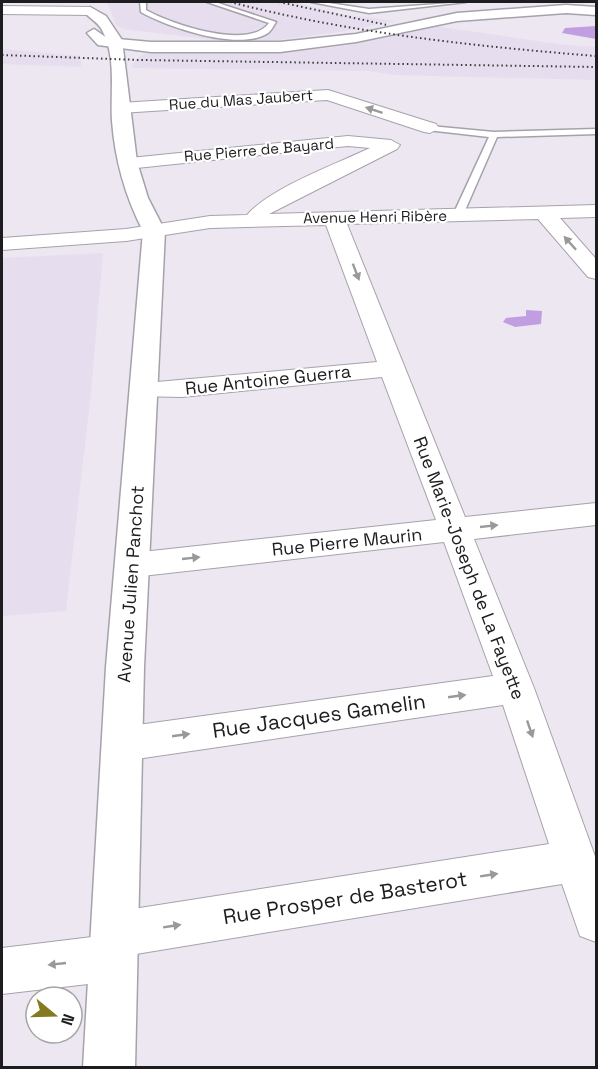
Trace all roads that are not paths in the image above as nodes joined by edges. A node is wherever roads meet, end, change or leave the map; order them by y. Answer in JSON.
{"nodes":[{"id":1,"x":143,"y":2,"type":"edge"},
{"id":2,"x":210,"y":2,"type":"edge"},
{"id":3,"x":314,"y":2,"type":"edge"},
{"id":4,"x":463,"y":2,"type":"edge"},
{"id":5,"x":595,"y":2,"type":"edge"},
{"id":6,"x":88,"y":6,"type":"edge"},
{"id":7,"x":566,"y":9,"type":"junction"},
{"id":8,"x":2,"y":10,"type":"edge"},
{"id":9,"x":597,"y":11,"type":"edge"},
{"id":10,"x":107,"y":44,"type":"junction"},
{"id":11,"x":216,"y":46,"type":"junction"},
{"id":12,"x":120,"y":108,"type":"junction"},
{"id":13,"x":430,"y":128,"type":"junction"},
{"id":14,"x":597,"y":132,"type":"edge"},
{"id":15,"x":494,"y":135,"type":"junction"},
{"id":16,"x":391,"y":145,"type":"junction"},
{"id":17,"x":127,"y":163,"type":"junction"},
{"id":18,"x":597,"y":211,"type":"edge"},
{"id":19,"x":544,"y":213,"type":"junction"},
{"id":20,"x":458,"y":216,"type":"junction"},
{"id":21,"x":334,"y":218,"type":"junction"},
{"id":22,"x":253,"y":221,"type":"junction"},
{"id":23,"x":154,"y":231,"type":"junction"},
{"id":24,"x":2,"y":244,"type":"edge"},
{"id":25,"x":597,"y":272,"type":"edge"},
{"id":26,"x":393,"y":368,"type":"junction"},
{"id":27,"x":144,"y":390,"type":"junction"},
{"id":28,"x":597,"y":514,"type":"edge"},
{"id":29,"x":454,"y":530,"type":"junction"},
{"id":30,"x":133,"y":565,"type":"junction"},
{"id":31,"x":516,"y":688,"type":"junction"},
{"id":32,"x":123,"y":744,"type":"junction"},
{"id":33,"x":575,"y":861,"type":"junction"},
{"id":34,"x":597,"y":920,"type":"edge"},
{"id":35,"x":114,"y":947,"type":"junction"},
{"id":36,"x":2,"y":971,"type":"edge"},
{"id":37,"x":109,"y":1068,"type":"edge"}],
"edges":[{"from":1,"to":2,"type":"lane"},
{"from":3,"to":4,"type":"lane"},
{"from":5,"to":7,"type":"main road"},
{"from":6,"to":8,"type":"street"},
{"from":6,"to":10,"type":"main road"},
{"from":7,"to":9,"type":"main road"},
{"from":7,"to":11,"type":"main road"},
{"from":10,"to":11,"type":"main road"},
{"from":10,"to":11,"type":"main road"},
{"from":10,"to":12,"type":"main road"},
{"from":13,"to":12,"type":"street","name":"Rue du Mas Jaubert","one_way":true},
{"from":12,"to":17,"type":"main road"},
{"from":13,"to":15,"type":"lane"},
{"from":13,"to":16,"type":"street"},
{"from":14,"to":15,"type":"lane"},
{"from":15,"to":20,"type":"lane"},
{"from":16,"to":17,"type":"street","name":"Rue Pierre de Bayard"},
{"from":16,"to":22,"type":"street"},
{"from":17,"to":23,"type":"main road"},
{"from":18,"to":19,"type":"street","name":"Avenue Henri Ribère"},
{"from":19,"to":20,"type":"street","name":"Avenue Henri Ribère"},
{"from":25,"to":19,"type":"street","one_way":true},
{"from":20,"to":21,"type":"street","name":"Avenue Henri Ribère"},
{"from":21,"to":22,"type":"street","name":"Avenue Henri Ribère"},
{"from":21,"to":26,"type":"street","name":"Rue Marie-Joseph de La Fayette","one_way":true},
{"from":22,"to":23,"type":"street","name":"Avenue Henri Ribère"},
{"from":23,"to":24,"type":"street","name":"Avenue Henri Ribère"},
{"from":23,"to":27,"type":"main road","name":"Avenue Julien Panchot"},
{"from":26,"to":27,"type":"street","name":"Rue Antoine Guerra"},
{"from":26,"to":29,"type":"street","name":"Rue Marie-Joseph de La Fayette"},
{"from":27,"to":30,"type":"main road","name":"Avenue Julien Panchot"},
{"from":29,"to":28,"type":"street","name":"Rue Pierre Maurin","one_way":true},
{"from":30,"to":29,"type":"street","name":"Rue Pierre Maurin","one_way":true},
{"from":29,"to":31,"type":"street","name":"Rue Marie-Joseph de La Fayette"},
{"from":30,"to":32,"type":"main road","name":"Avenue Julien Panchot"},
{"from":32,"to":31,"type":"street","name":"Rue Jacques Gamelin","one_way":true},
{"from":31,"to":33,"type":"street","name":"Rue Marie-Joseph de La Fayette","one_way":true},
{"from":32,"to":35,"type":"main road","name":"Avenue Julien Panchot"},
{"from":33,"to":34,"type":"street","name":"Rue Marie-Joseph de La Fayette"},
{"from":35,"to":33,"type":"street","name":"Rue Prosper de Basterot","one_way":true},
{"from":35,"to":36,"type":"street","name":"Rue Prosper de Basterot","one_way":true},
{"from":35,"to":37,"type":"main road","name":"Avenue Julien Panchot"}]}
